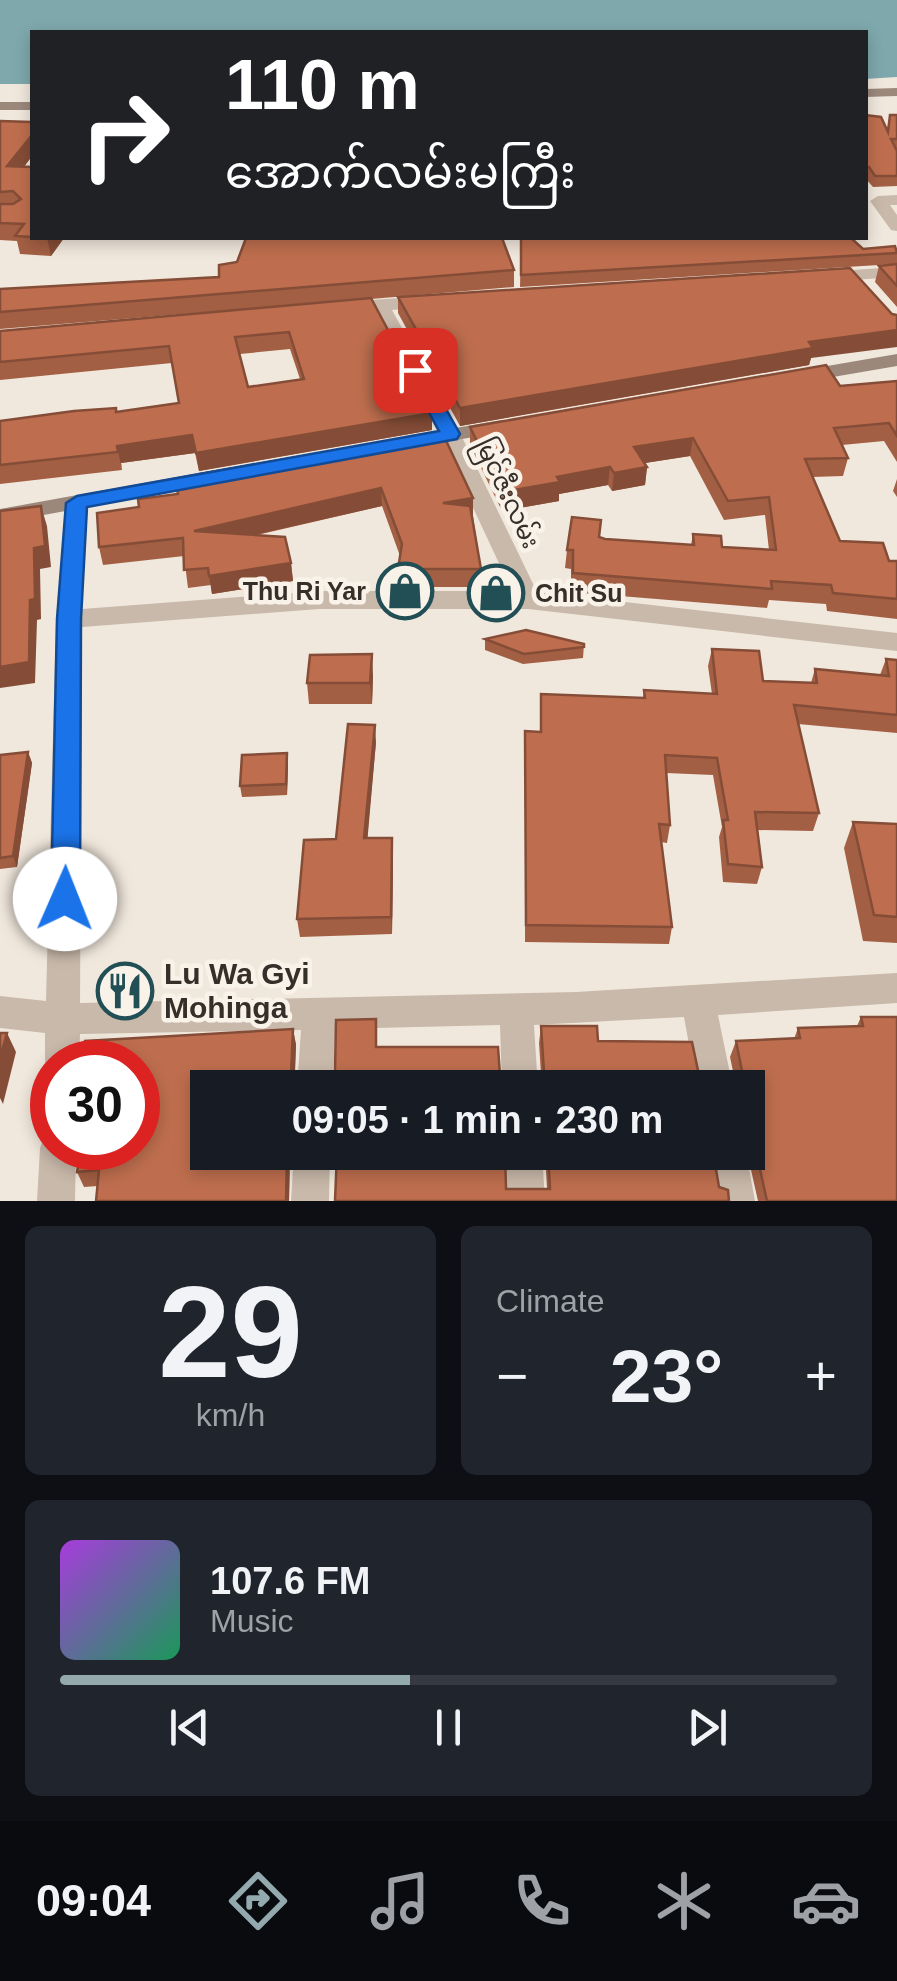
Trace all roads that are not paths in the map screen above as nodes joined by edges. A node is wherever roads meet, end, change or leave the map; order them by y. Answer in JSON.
{"nodes":[{"id":1,"x":897,"y":92,"type":"edge"},
{"id":2,"x":868,"y":93,"type":"edge"},
{"id":3,"x":0,"y":106,"type":"edge"},
{"id":4,"x":30,"y":106,"type":"edge"},
{"id":5,"x":897,"y":200,"type":"edge"},
{"id":6,"x":897,"y":226,"type":"edge"},
{"id":7,"x":897,"y":272,"type":"edge"},
{"id":8,"x":853,"y":275,"type":"junction"},
{"id":9,"x":794,"y":279,"type":"edge"},
{"id":10,"x":875,"y":300,"type":"edge"},
{"id":11,"x":439,"y":302,"type":"edge"},
{"id":12,"x":380,"y":305,"type":"junction"},
{"id":13,"x":322,"y":310,"type":"edge"},
{"id":14,"x":897,"y":360,"type":"edge"},
{"id":15,"x":780,"y":380,"type":"edge"},
{"id":16,"x":528,"y":422,"type":"edge"},
{"id":17,"x":450,"y":434,"type":"junction"},
{"id":18,"x":391,"y":445,"type":"edge"},
{"id":19,"x":254,"y":470,"type":"edge"},
{"id":20,"x":77,"y":503,"type":"junction"},
{"id":21,"x":0,"y":516,"type":"edge"},
{"id":22,"x":528,"y":600,"type":"junction"},
{"id":23,"x":69,"y":619,"type":"junction"},
{"id":24,"x":897,"y":642,"type":"edge"},
{"id":25,"x":897,"y":988,"type":"edge"},
{"id":26,"x":698,"y":1000,"type":"junction"},
{"id":27,"x":516,"y":1010,"type":"junction"},
{"id":28,"x":0,"y":1012,"type":"edge"},
{"id":29,"x":319,"y":1013,"type":"junction"},
{"id":30,"x":64,"y":1019,"type":"junction"},
{"id":31,"x":63,"y":1040,"type":"edge"},
{"id":32,"x":316,"y":1070,"type":"edge"},
{"id":33,"x":519,"y":1070,"type":"edge"},
{"id":34,"x":712,"y":1070,"type":"edge"},
{"id":35,"x":57,"y":1170,"type":"edge"},
{"id":36,"x":311,"y":1170,"type":"edge"},
{"id":37,"x":525,"y":1170,"type":"edge"},
{"id":38,"x":730,"y":1170,"type":"edge"},
{"id":39,"x":56,"y":1201,"type":"edge"},
{"id":40,"x":310,"y":1201,"type":"edge"},
{"id":41,"x":526,"y":1201,"type":"edge"},
{"id":42,"x":736,"y":1201,"type":"edge"}],
"edges":[{"from":1,"to":2,"type":"main road"},
{"from":3,"to":4,"type":"main road"},
{"from":5,"to":6,"type":"street"},
{"from":7,"to":8,"type":"street"},
{"from":8,"to":9,"type":"street"},
{"from":8,"to":10,"type":"street"},
{"from":11,"to":12,"type":"street"},
{"from":12,"to":13,"type":"street"},
{"from":12,"to":17,"type":"street","name":"မြင်ဇီးလမ်း"},
{"from":14,"to":15,"type":"main road"},
{"from":16,"to":17,"type":"main road"},
{"from":17,"to":18,"type":"main road"},
{"from":17,"to":22,"type":"street","name":"မြင်ဇီးလမ်း"},
{"from":19,"to":20,"type":"main road"},
{"from":20,"to":21,"type":"main road"},
{"from":20,"to":23,"type":"street"},
{"from":22,"to":23,"type":"street"},
{"from":22,"to":24,"type":"street"},
{"from":23,"to":30,"type":"street"},
{"from":25,"to":26,"type":"street"},
{"from":26,"to":27,"type":"street"},
{"from":26,"to":34,"type":"street"},
{"from":27,"to":29,"type":"street"},
{"from":27,"to":33,"type":"street"},
{"from":28,"to":30,"type":"street"},
{"from":29,"to":30,"type":"street"},
{"from":29,"to":32,"type":"street"},
{"from":30,"to":31,"type":"street"},
{"from":35,"to":39,"type":"street"},
{"from":36,"to":40,"type":"street"},
{"from":37,"to":41,"type":"street"},
{"from":38,"to":42,"type":"street"}]}
